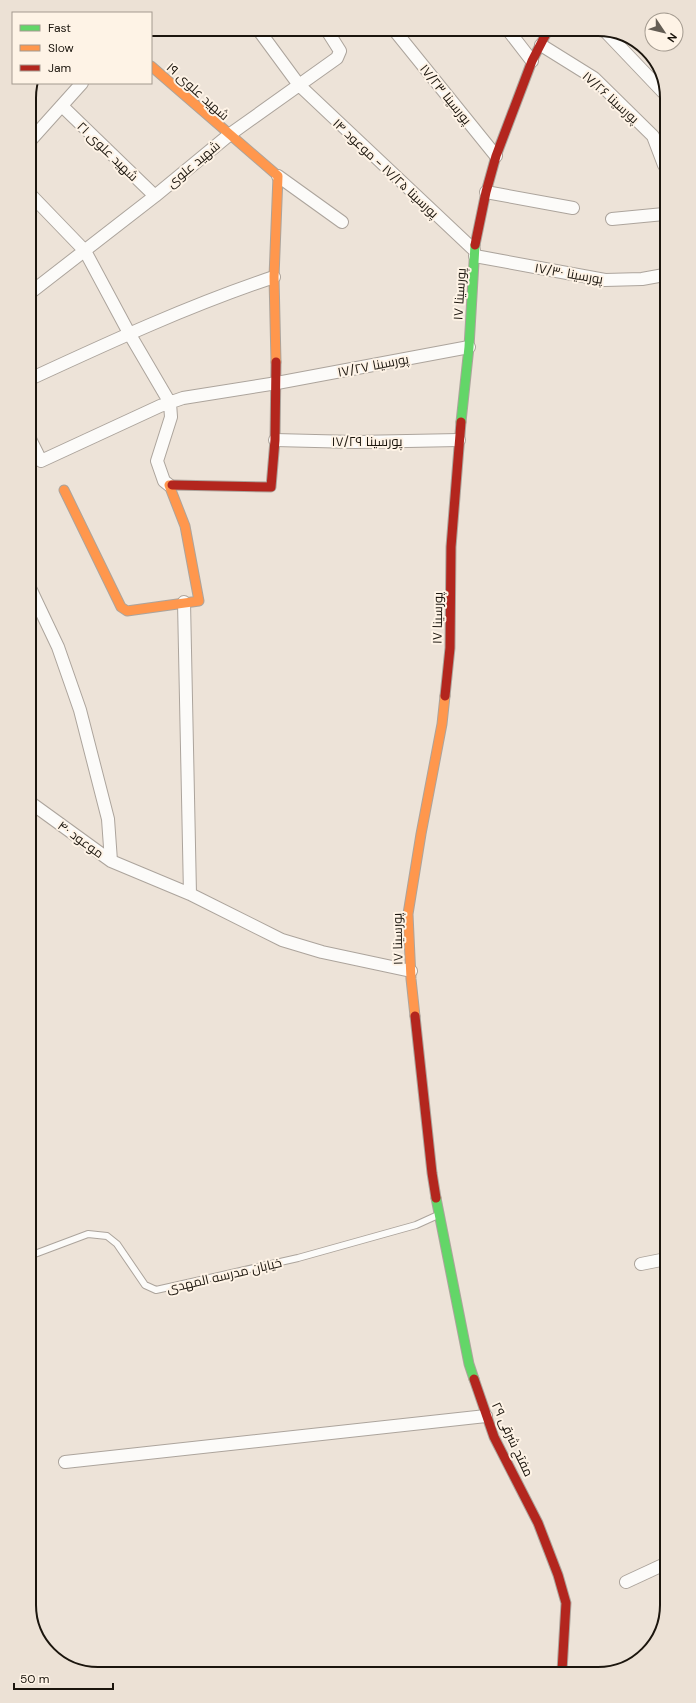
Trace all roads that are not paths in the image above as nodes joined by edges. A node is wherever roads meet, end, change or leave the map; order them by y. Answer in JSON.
{"nodes":[{"id":1,"x":263,"y":36,"type":"edge"},
{"id":2,"x":331,"y":36,"type":"edge"},
{"id":3,"x":399,"y":36,"type":"edge"},
{"id":4,"x":512,"y":36,"type":"edge"},
{"id":5,"x":545,"y":36,"type":"edge"},
{"id":6,"x":611,"y":37,"type":"edge"},
{"id":7,"x":541,"y":45,"type":"junction"},
{"id":8,"x":532,"y":62,"type":"junction"},
{"id":9,"x":152,"y":67,"type":"edge"},
{"id":10,"x":81,"y":84,"type":"edge"},
{"id":11,"x":299,"y":85,"type":"junction"},
{"id":12,"x":659,"y":87,"type":"edge"},
{"id":13,"x":62,"y":106,"type":"junction"},
{"id":14,"x":658,"y":133,"type":"edge"},
{"id":15,"x":36,"y":134,"type":"edge"},
{"id":16,"x":229,"y":135,"type":"junction"},
{"id":17,"x":660,"y":144,"type":"edge"},
{"id":18,"x":496,"y":156,"type":"junction"},
{"id":19,"x":278,"y":176,"type":"junction"},
{"id":20,"x":486,"y":192,"type":"junction"},
{"id":21,"x":155,"y":196,"type":"junction"},
{"id":22,"x":36,"y":200,"type":"edge"},
{"id":23,"x":573,"y":208,"type":"dead end"},
{"id":24,"x":660,"y":214,"type":"edge"},
{"id":25,"x":612,"y":219,"type":"dead end"},
{"id":26,"x":342,"y":222,"type":"dead end"},
{"id":27,"x":85,"y":251,"type":"junction"},
{"id":28,"x":474,"y":253,"type":"junction"},
{"id":29,"x":660,"y":276,"type":"edge"},
{"id":30,"x":274,"y":277,"type":"junction"},
{"id":31,"x":36,"y":289,"type":"edge"},
{"id":32,"x":129,"y":334,"type":"junction"},
{"id":33,"x":469,"y":347,"type":"junction"},
{"id":34,"x":36,"y":376,"type":"edge"},
{"id":35,"x":277,"y":383,"type":"junction"},
{"id":36,"x":170,"y":403,"type":"junction"},
{"id":37,"x":275,"y":440,"type":"junction"},
{"id":38,"x":459,"y":440,"type":"junction"},
{"id":39,"x":36,"y":451,"type":"edge"},
{"id":40,"x":169,"y":485,"type":"junction"},
{"id":41,"x":64,"y":490,"type":"dead end"},
{"id":42,"x":36,"y":601,"type":"edge"},
{"id":43,"x":184,"y":602,"type":"junction"},
{"id":44,"x":36,"y":807,"type":"edge"},
{"id":45,"x":111,"y":861,"type":"junction"},
{"id":46,"x":190,"y":894,"type":"junction"},
{"id":47,"x":410,"y":971,"type":"junction"},
{"id":48,"x":439,"y":1215,"type":"junction"},
{"id":49,"x":36,"y":1254,"type":"edge"},
{"id":50,"x":660,"y":1259,"type":"edge"},
{"id":51,"x":641,"y":1264,"type":"dead end"},
{"id":52,"x":486,"y":1416,"type":"junction"},
{"id":53,"x":65,"y":1462,"type":"dead end"},
{"id":54,"x":660,"y":1566,"type":"edge"},
{"id":55,"x":626,"y":1582,"type":"dead end"},
{"id":56,"x":562,"y":1667,"type":"edge"}],
"edges":[{"from":1,"to":11,"type":"street","name":"پورسینا ۱۷/۲۵ - موعود ۱۴"},
{"from":2,"to":11,"type":"street","name":"شهید علوی"},
{"from":3,"to":18,"type":"street","name":"پورسینا ۱۷/۲۳"},
{"from":4,"to":8,"type":"street"},
{"from":5,"to":7,"type":"street","name":"پورسینا ۱۷"},
{"from":6,"to":12,"type":"street"},
{"from":7,"to":8,"type":"street","name":"پورسینا ۱۷"},
{"from":7,"to":14,"type":"street","name":"پورسینا ۱۷/۲۶"},
{"from":8,"to":18,"type":"street","name":"پورسینا ۱۷"},
{"from":9,"to":16,"type":"street","name":"شهید علوی ۱۹"},
{"from":10,"to":13,"type":"street"},
{"from":11,"to":16,"type":"street","name":"شهید علوی"},
{"from":11,"to":28,"type":"street","name":"پورسینا ۱۷/۲۵ - موعود ۱۴"},
{"from":13,"to":15,"type":"street"},
{"from":13,"to":21,"type":"street","name":"شهید علوی ۲۱"},
{"from":14,"to":17,"type":"street","name":"پورسینا ۱۷/۲۶"},
{"from":16,"to":19,"type":"street","name":"شهید علوی ۱۹"},
{"from":16,"to":21,"type":"street","name":"شهید علوی"},
{"from":18,"to":20,"type":"street","name":"پورسینا ۱۷"},
{"from":19,"to":26,"type":"street"},
{"from":19,"to":30,"type":"street"},
{"from":20,"to":23,"type":"street"},
{"from":20,"to":28,"type":"street","name":"پورسینا ۱۷"},
{"from":21,"to":27,"type":"street","name":"شهید علوی"},
{"from":22,"to":27,"type":"street"},
{"from":24,"to":25,"type":"street"},
{"from":27,"to":31,"type":"street","name":"شهید علوی"},
{"from":27,"to":32,"type":"street"},
{"from":28,"to":29,"type":"street","name":"پورسینا ۱۷/۳۰"},
{"from":28,"to":33,"type":"street","name":"پورسینا ۱۷"},
{"from":30,"to":32,"type":"street"},
{"from":30,"to":35,"type":"street"},
{"from":32,"to":34,"type":"street"},
{"from":32,"to":36,"type":"street"},
{"from":33,"to":35,"type":"street","name":"پورسینا ۱۷/۲۷"},
{"from":33,"to":38,"type":"street","name":"پورسینا ۱۷"},
{"from":35,"to":36,"type":"street","name":"پورسینا ۱۷/۲۷"},
{"from":35,"to":37,"type":"street"},
{"from":36,"to":39,"type":"street","name":"پورسینا ۱۷/۲۷"},
{"from":36,"to":40,"type":"street"},
{"from":37,"to":38,"type":"street","name":"پورسینا ۱۷/۲۹"},
{"from":37,"to":40,"type":"street"},
{"from":38,"to":47,"type":"street","name":"پورسینا ۱۷"},
{"from":40,"to":43,"type":"street"},
{"from":41,"to":43,"type":"street"},
{"from":42,"to":45,"type":"street"},
{"from":43,"to":46,"type":"street"},
{"from":44,"to":45,"type":"street","name":"موعود ۴۰"},
{"from":45,"to":46,"type":"street","name":"موعود ۴۰"},
{"from":46,"to":47,"type":"street","name":"موعود ۴۰"},
{"from":47,"to":48,"type":"street","name":"پورسینا ۱۷"},
{"from":48,"to":49,"type":"lane","name":"خیابان مدرسه المهدی"},
{"from":48,"to":52,"type":"street","name":"مفتح شرقی ۲۹"},
{"from":50,"to":51,"type":"street"},
{"from":52,"to":53,"type":"street"},
{"from":52,"to":56,"type":"street","name":"مفتح شرقی ۲۹"},
{"from":54,"to":55,"type":"street"}]}
